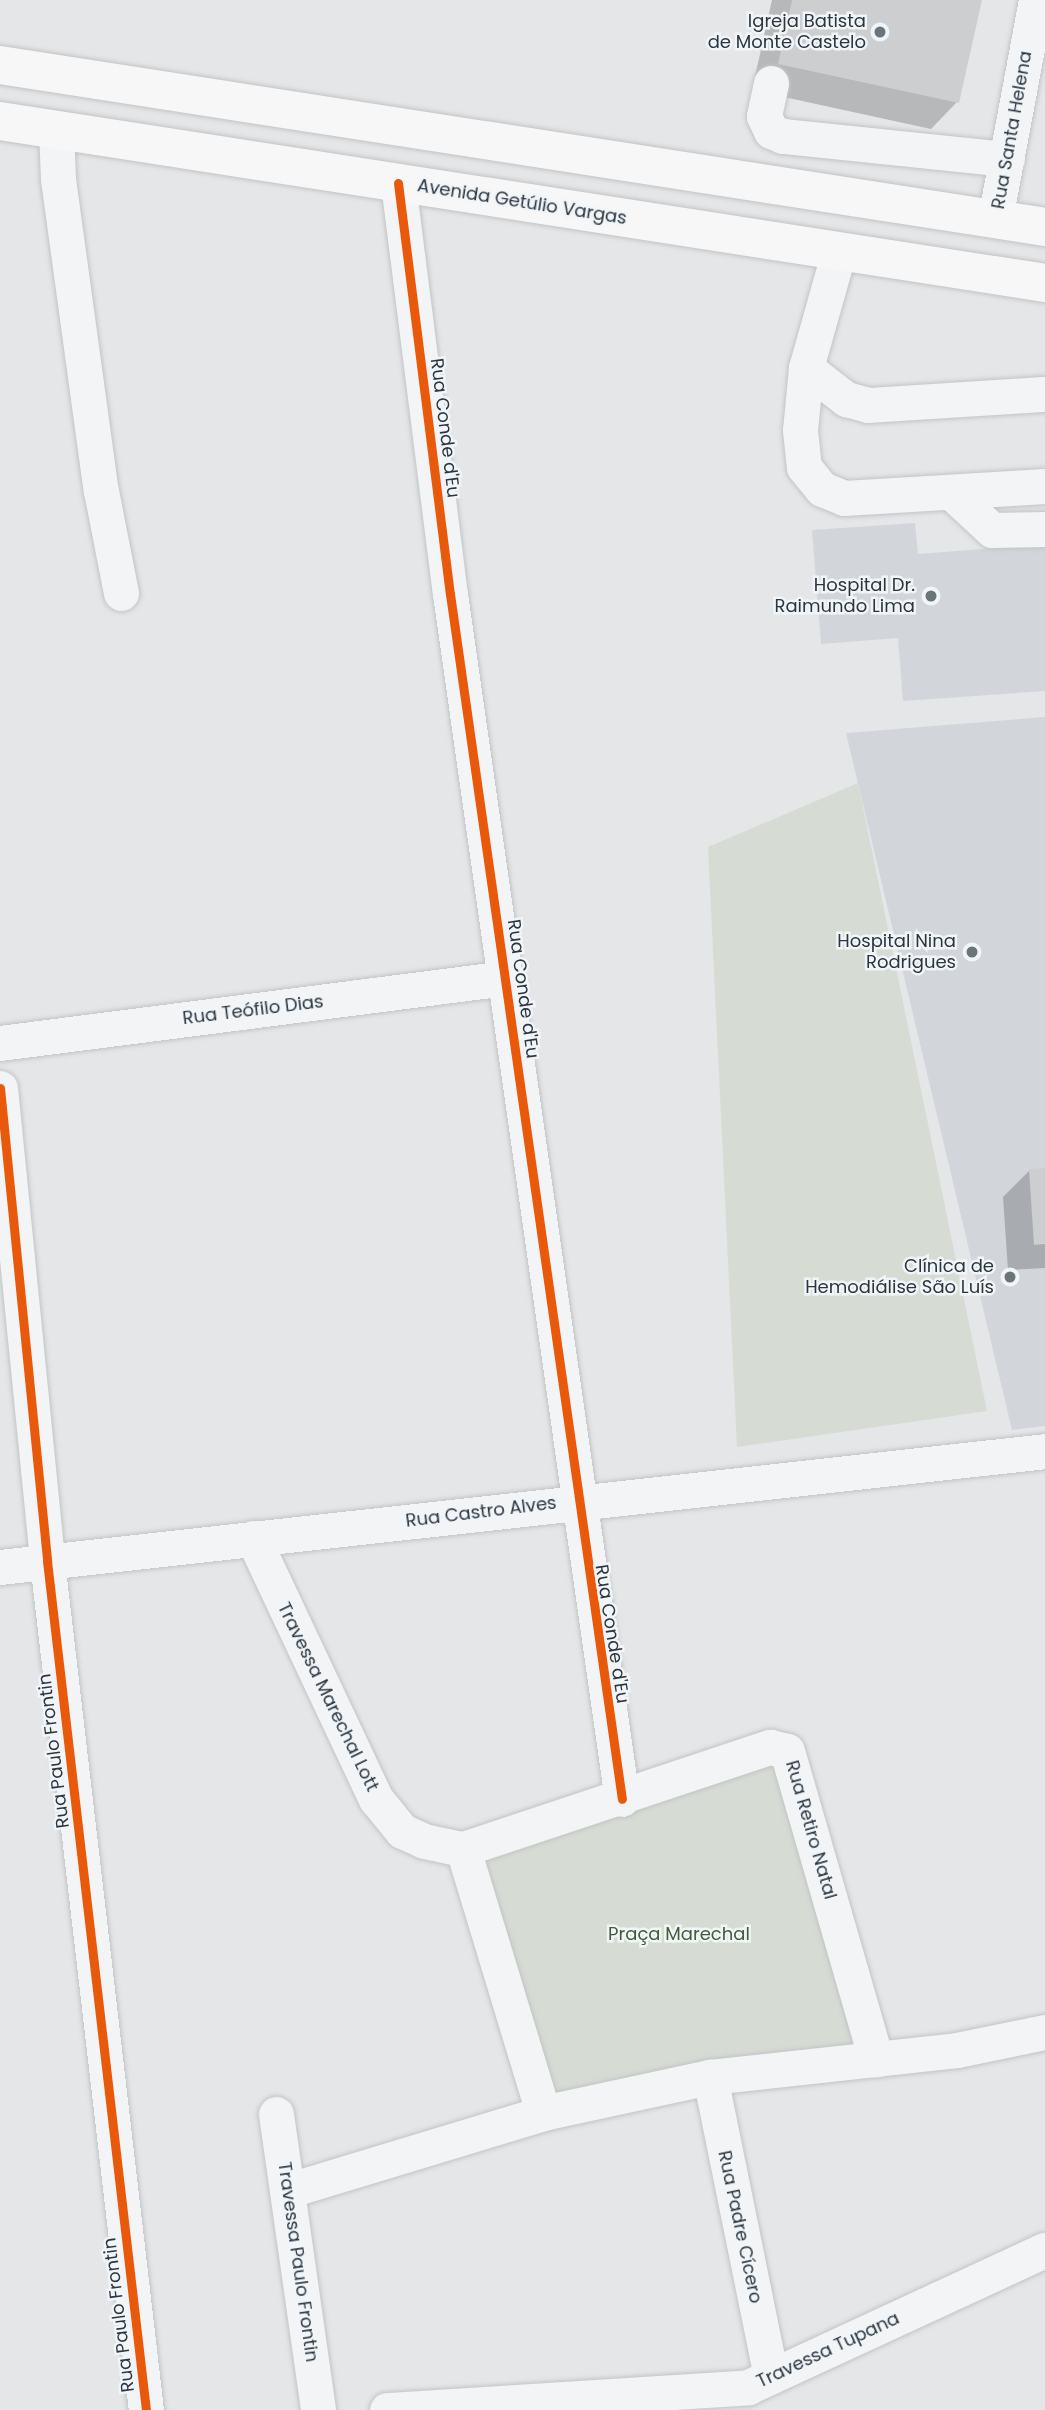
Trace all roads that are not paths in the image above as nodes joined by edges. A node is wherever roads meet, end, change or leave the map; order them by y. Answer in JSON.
{"nodes":[{"id":1,"x":1036,"y":0,"type":"edge"},
{"id":2,"x":0,"y":65,"type":"edge"},
{"id":3,"x":771,"y":83,"type":"dead end"},
{"id":4,"x":0,"y":121,"type":"edge"},
{"id":5,"x":56,"y":129,"type":"junction"},
{"id":6,"x":1007,"y":159,"type":"junction"},
{"id":7,"x":398,"y":183,"type":"junction"},
{"id":8,"x":995,"y":219,"type":"junction"},
{"id":9,"x":1045,"y":227,"type":"edge"},
{"id":10,"x":839,"y":251,"type":"junction"},
{"id":11,"x":1045,"y":283,"type":"edge"},
{"id":12,"x":806,"y":368,"type":"junction"},
{"id":13,"x":1045,"y":394,"type":"edge"},
{"id":14,"x":1045,"y":486,"type":"edge"},
{"id":15,"x":951,"y":492,"type":"junction"},
{"id":16,"x":1045,"y":529,"type":"edge"},
{"id":17,"x":121,"y":593,"type":"dead end"},
{"id":18,"x":506,"y":978,"type":"junction"},
{"id":19,"x":0,"y":1043,"type":"edge"},
{"id":20,"x":0,"y":1088,"type":"edge"},
{"id":21,"x":1045,"y":1451,"type":"edge"},
{"id":22,"x":576,"y":1501,"type":"junction"},
{"id":23,"x":253,"y":1538,"type":"junction"},
{"id":24,"x":47,"y":1561,"type":"junction"},
{"id":25,"x":0,"y":1567,"type":"edge"},
{"id":26,"x":622,"y":1799,"type":"junction"},
{"id":27,"x":463,"y":1849,"type":"junction"},
{"id":28,"x":1045,"y":2032,"type":"edge"},
{"id":29,"x":876,"y":2059,"type":"junction"},
{"id":30,"x":710,"y":2077,"type":"junction"},
{"id":31,"x":543,"y":2113,"type":"junction"},
{"id":32,"x":276,"y":2114,"type":"dead end"},
{"id":33,"x":290,"y":2190,"type":"junction"},
{"id":34,"x":1045,"y":2250,"type":"edge"},
{"id":35,"x":753,"y":2391,"type":"edge"},
{"id":36,"x":146,"y":2410,"type":"edge"},
{"id":37,"x":318,"y":2410,"type":"edge"},
{"id":38,"x":387,"y":2410,"type":"edge"}],
"edges":[{"from":1,"to":6,"type":"street","name":"Rua Santa Helena"},
{"from":2,"to":8,"type":"main road"},
{"from":3,"to":6,"type":"street"},
{"from":4,"to":5,"type":"main road","name":"Avenida Getúlio Vargas"},
{"from":5,"to":7,"type":"main road","name":"Avenida Getúlio Vargas"},
{"from":5,"to":17,"type":"street"},
{"from":6,"to":8,"type":"street","name":"Rua Santa Helena"},
{"from":7,"to":10,"type":"main road","name":"Avenida Getúlio Vargas"},
{"from":7,"to":18,"type":"street","name":"Rua Conde d'Eu"},
{"from":8,"to":9,"type":"main road"},
{"from":10,"to":11,"type":"main road","name":"Avenida Getúlio Vargas"},
{"from":10,"to":12,"type":"street"},
{"from":12,"to":13,"type":"street"},
{"from":12,"to":15,"type":"street"},
{"from":14,"to":15,"type":"street"},
{"from":15,"to":16,"type":"street"},
{"from":18,"to":19,"type":"street","name":"Rua Teófilo Dias"},
{"from":18,"to":22,"type":"street","name":"Rua Conde d'Eu"},
{"from":20,"to":24,"type":"street","name":"Rua Paulo Frontin"},
{"from":21,"to":22,"type":"street","name":"Rua Castro Alves"},
{"from":22,"to":23,"type":"street","name":"Rua Castro Alves"},
{"from":22,"to":26,"type":"street","name":"Rua Conde d'Eu"},
{"from":23,"to":24,"type":"street","name":"Rua Castro Alves"},
{"from":23,"to":27,"type":"street","name":"Travessa Marechal Lott"},
{"from":24,"to":25,"type":"street","name":"Rua Castro Alves"},
{"from":24,"to":36,"type":"street","name":"Rua Paulo Frontin"},
{"from":26,"to":27,"type":"street","name":"Rua Retiro Natal"},
{"from":26,"to":29,"type":"street","name":"Rua Retiro Natal"},
{"from":27,"to":31,"type":"street"},
{"from":28,"to":29,"type":"street"},
{"from":29,"to":30,"type":"street"},
{"from":30,"to":31,"type":"street"},
{"from":30,"to":35,"type":"street","name":"Rua Padre Cícero"},
{"from":31,"to":33,"type":"street"},
{"from":32,"to":33,"type":"street","name":"Travessa Paulo Frontin"},
{"from":33,"to":37,"type":"street","name":"Travessa Paulo Frontin"},
{"from":34,"to":35,"type":"street","name":"Travessa Tupana"},
{"from":35,"to":38,"type":"street","name":"Travessa Tupana"}]}
